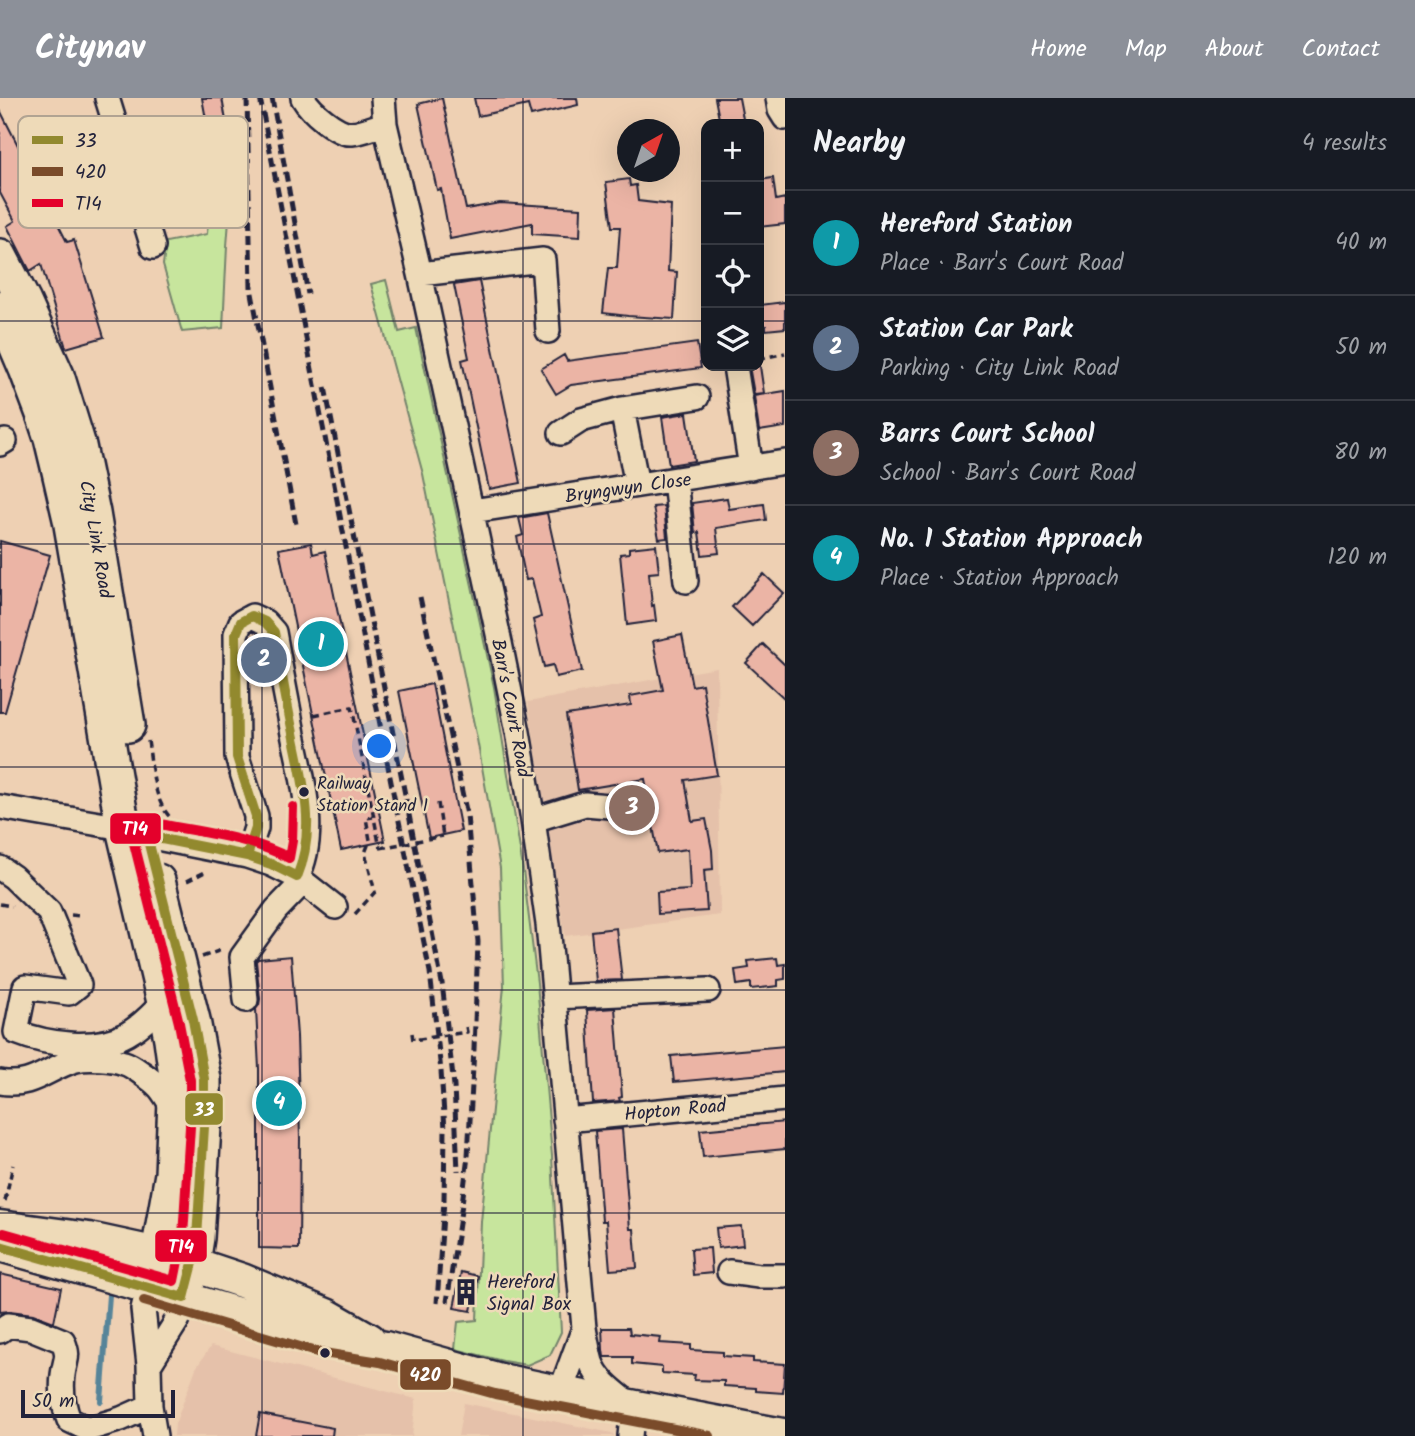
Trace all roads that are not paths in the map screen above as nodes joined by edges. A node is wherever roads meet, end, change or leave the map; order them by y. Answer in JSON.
{"nodes":[{"id":1,"x":107,"y":98,"type":"edge"},
{"id":2,"x":303,"y":98,"type":"edge"},
{"id":3,"x":383,"y":98,"type":"edge"},
{"id":4,"x":778,"y":98,"type":"edge"},
{"id":5,"x":113,"y":116,"type":"edge"},
{"id":6,"x":785,"y":118,"type":"edge"},
{"id":7,"x":385,"y":124,"type":"junction"},
{"id":8,"x":147,"y":228,"type":"edge"},
{"id":9,"x":153,"y":247,"type":"dead end"},
{"id":10,"x":0,"y":256,"type":"edge"},
{"id":11,"x":420,"y":274,"type":"junction"},
{"id":12,"x":0,"y":308,"type":"edge"},
{"id":13,"x":548,"y":331,"type":"dead end"},
{"id":14,"x":736,"y":371,"type":"edge"},
{"id":15,"x":697,"y":397,"type":"dead end"},
{"id":16,"x":622,"y":410,"type":"junction"},
{"id":17,"x":561,"y":433,"type":"dead end"},
{"id":18,"x":785,"y":462,"type":"edge"},
{"id":19,"x":751,"y":468,"type":"junction"},
{"id":20,"x":675,"y":480,"type":"junction"},
{"id":21,"x":637,"y":485,"type":"junction"},
{"id":22,"x":471,"y":511,"type":"junction"},
{"id":23,"x":686,"y":581,"type":"dead end"},
{"id":24,"x":0,"y":807,"type":"edge"},
{"id":25,"x":645,"y":809,"type":"dead end"},
{"id":26,"x":533,"y":820,"type":"junction"},
{"id":27,"x":135,"y":832,"type":"junction"},
{"id":28,"x":247,"y":856,"type":"junction"},
{"id":29,"x":0,"y":868,"type":"edge"},
{"id":30,"x":300,"y":880,"type":"junction"},
{"id":31,"x":342,"y":913,"type":"road end"},
{"id":32,"x":708,"y":990,"type":"dead end"},
{"id":33,"x":554,"y":997,"type":"junction"},
{"id":34,"x":246,"y":1000,"type":"dead end"},
{"id":35,"x":164,"y":1002,"type":"junction"},
{"id":36,"x":105,"y":1050,"type":"junction"},
{"id":37,"x":6,"y":1083,"type":"edge"},
{"id":38,"x":785,"y":1099,"type":"edge"},
{"id":39,"x":174,"y":1110,"type":"junction"},
{"id":40,"x":565,"y":1120,"type":"junction"},
{"id":41,"x":0,"y":1226,"type":"edge"},
{"id":42,"x":0,"y":1246,"type":"edge"},
{"id":43,"x":158,"y":1254,"type":"junction"},
{"id":44,"x":193,"y":1263,"type":"junction"},
{"id":45,"x":729,"y":1272,"type":"dead end"},
{"id":46,"x":785,"y":1276,"type":"edge"},
{"id":47,"x":148,"y":1288,"type":"junction"},
{"id":48,"x":184,"y":1298,"type":"junction"},
{"id":49,"x":584,"y":1328,"type":"junction"},
{"id":50,"x":0,"y":1331,"type":"edge"},
{"id":51,"x":383,"y":1348,"type":"junction"},
{"id":52,"x":149,"y":1365,"type":"junction"},
{"id":53,"x":560,"y":1393,"type":"junction"},
{"id":54,"x":150,"y":1406,"type":"junction"},
{"id":55,"x":631,"y":1422,"type":"edge"},
{"id":56,"x":155,"y":1436,"type":"edge"},
{"id":57,"x":785,"y":1436,"type":"edge"}],
"edges":[{"from":1,"to":5,"type":"street"},
{"from":2,"to":7,"type":"street"},
{"from":3,"to":7,"type":"street","name":"Barr's Court Road"},
{"from":4,"to":6,"type":"street"},
{"from":7,"to":11,"type":"street","name":"Barr's Court Road"},
{"from":8,"to":9,"type":"street"},
{"from":10,"to":27,"type":"highway","name":"City Link Road"},
{"from":11,"to":13,"type":"street"},
{"from":11,"to":22,"type":"street","name":"Barr's Court Road"},
{"from":12,"to":27,"type":"highway","name":"City Link Road"},
{"from":14,"to":19,"type":"street"},
{"from":15,"to":16,"type":"street"},
{"from":16,"to":17,"type":"street"},
{"from":16,"to":21,"type":"street"},
{"from":18,"to":19,"type":"street","name":"Bryngwyn Close"},
{"from":19,"to":20,"type":"street","name":"Bryngwyn Close"},
{"from":20,"to":21,"type":"street","name":"Bryngwyn Close"},
{"from":20,"to":23,"type":"street"},
{"from":21,"to":22,"type":"street","name":"Bryngwyn Close"},
{"from":22,"to":26,"type":"street","name":"Barr's Court Road"},
{"from":24,"to":27,"type":"street"},
{"from":25,"to":26,"type":"street"},
{"from":26,"to":33,"type":"street","name":"Barr's Court Road"},
{"from":27,"to":28,"type":"street"},
{"from":27,"to":35,"type":"highway"},
{"from":27,"to":44,"type":"highway"},
{"from":28,"to":30,"type":"street"},
{"from":28,"to":30,"type":"street"},
{"from":29,"to":36,"type":"street"},
{"from":30,"to":31,"type":"street"},
{"from":30,"to":34,"type":"street"},
{"from":32,"to":33,"type":"street"},
{"from":33,"to":40,"type":"street","name":"Barr's Court Road"},
{"from":35,"to":36,"type":"street"},
{"from":35,"to":39,"type":"highway"},
{"from":36,"to":37,"type":"street"},
{"from":36,"to":39,"type":"street"},
{"from":38,"to":40,"type":"street","name":"Hopton Road"},
{"from":39,"to":43,"type":"highway"},
{"from":40,"to":49,"type":"street","name":"Barr's Court Road"},
{"from":41,"to":43,"type":"main road"},
{"from":42,"to":47,"type":"main road"},
{"from":43,"to":44,"type":"highway"},
{"from":43,"to":47,"type":"highway"},
{"from":44,"to":48,"type":"highway"},
{"from":44,"to":51,"type":"highway"},
{"from":45,"to":46,"type":"street"},
{"from":47,"to":48,"type":"highway"},
{"from":47,"to":52,"type":"street"},
{"from":48,"to":51,"type":"highway"},
{"from":48,"to":52,"type":"street"},
{"from":49,"to":53,"type":"street","name":"Barr's Court Road"},
{"from":49,"to":55,"type":"street","name":"Barr's Court Road"},
{"from":50,"to":54,"type":"street"},
{"from":51,"to":53,"type":"highway"},
{"from":52,"to":54,"type":"street"},
{"from":53,"to":55,"type":"highway"},
{"from":54,"to":56,"type":"street"},
{"from":55,"to":57,"type":"highway"}]}
